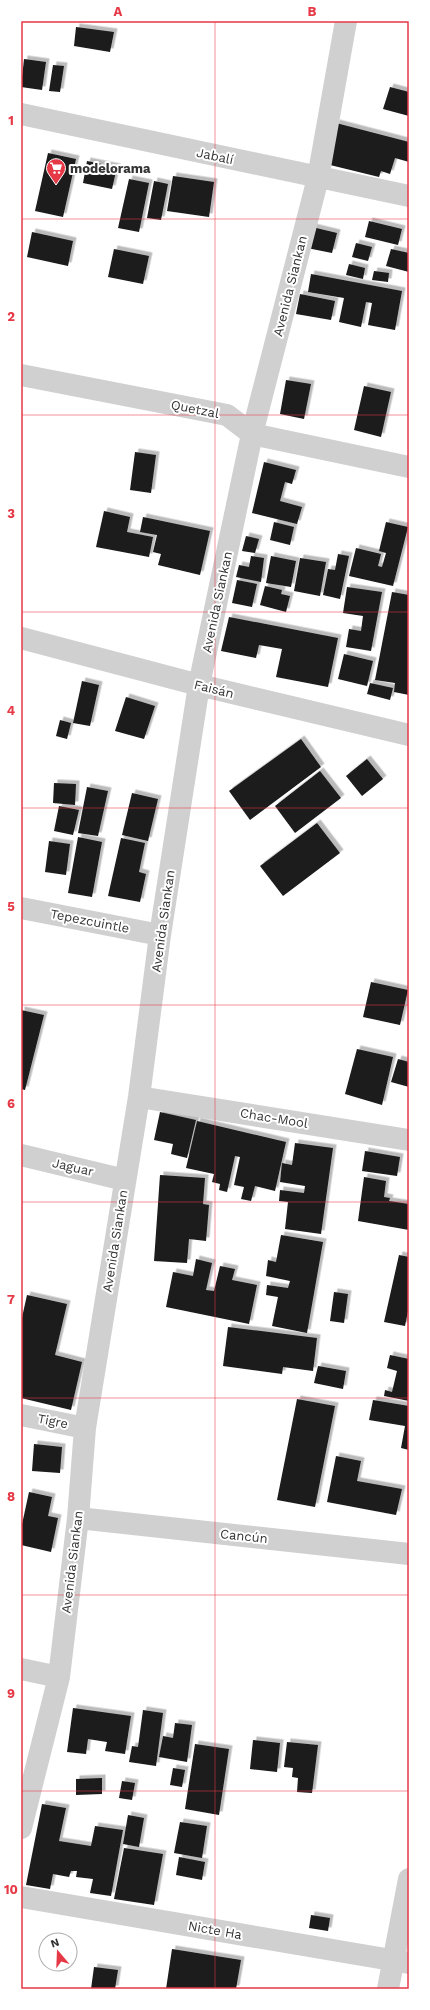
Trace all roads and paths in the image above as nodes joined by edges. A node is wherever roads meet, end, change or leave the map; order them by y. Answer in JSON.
{"nodes":[{"id":1,"x":346,"y":21,"type":"edge"},
{"id":2,"x":21,"y":114,"type":"edge"},
{"id":3,"x":318,"y":178,"type":"junction"},
{"id":4,"x":409,"y":196,"type":"edge"},
{"id":5,"x":21,"y":375,"type":"edge"},
{"id":6,"x":252,"y":434,"type":"junction"},
{"id":7,"x":409,"y":467,"type":"edge"},
{"id":8,"x":21,"y":638,"type":"edge"},
{"id":9,"x":199,"y":685,"type":"junction"},
{"id":10,"x":409,"y":735,"type":"edge"},
{"id":11,"x":21,"y":908,"type":"edge"},
{"id":12,"x":160,"y":935,"type":"junction"},
{"id":13,"x":139,"y":1096,"type":"junction"},
{"id":14,"x":409,"y":1140,"type":"edge"},
{"id":15,"x":21,"y":1155,"type":"edge"},
{"id":16,"x":125,"y":1180,"type":"junction"},
{"id":17,"x":21,"y":1415,"type":"edge"},
{"id":18,"x":85,"y":1428,"type":"junction"},
{"id":19,"x":78,"y":1518,"type":"junction"},
{"id":20,"x":409,"y":1554,"type":"edge"},
{"id":21,"x":21,"y":1669,"type":"edge"},
{"id":22,"x":59,"y":1677,"type":"junction"},
{"id":23,"x":21,"y":1828,"type":"edge"},
{"id":24,"x":409,"y":1879,"type":"edge"},
{"id":25,"x":21,"y":1897,"type":"edge"},
{"id":26,"x":401,"y":1961,"type":"edge"},
{"id":27,"x":388,"y":1989,"type":"edge"}],
"edges":[{"from":1,"to":3,"type":"street","name":"Avenida Siankan"},
{"from":2,"to":3,"type":"street","name":"Jabalí"},
{"from":3,"to":4,"type":"street","name":"Jabalí"},
{"from":3,"to":6,"type":"street","name":"Avenida Siankan"},
{"from":5,"to":6,"type":"street","name":"Quetzal"},
{"from":6,"to":7,"type":"street","name":"Quetzal"},
{"from":6,"to":9,"type":"street","name":"Avenida Siankan"},
{"from":8,"to":9,"type":"street","name":"Faisán"},
{"from":9,"to":10,"type":"street","name":"Faisán"},
{"from":9,"to":12,"type":"street","name":"Avenida Siankan"},
{"from":11,"to":12,"type":"street","name":"Tepezcuintle"},
{"from":12,"to":13,"type":"street","name":"Avenida Siankan"},
{"from":13,"to":14,"type":"street","name":"Chac-Mool"},
{"from":13,"to":16,"type":"street","name":"Avenida Siankan"},
{"from":15,"to":16,"type":"street","name":"Jaguar"},
{"from":16,"to":18,"type":"street","name":"Avenida Siankan"},
{"from":17,"to":18,"type":"street","name":"Tigre"},
{"from":18,"to":19,"type":"street","name":"Avenida Siankan"},
{"from":19,"to":20,"type":"street","name":"Cancún"},
{"from":19,"to":22,"type":"street","name":"Avenida Siankan"},
{"from":21,"to":22,"type":"street"},
{"from":22,"to":23,"type":"street","name":"Avenida Siankan"},
{"from":24,"to":26,"type":"street"},
{"from":25,"to":26,"type":"street","name":"Nicte Ha"},
{"from":26,"to":27,"type":"street"}]}
